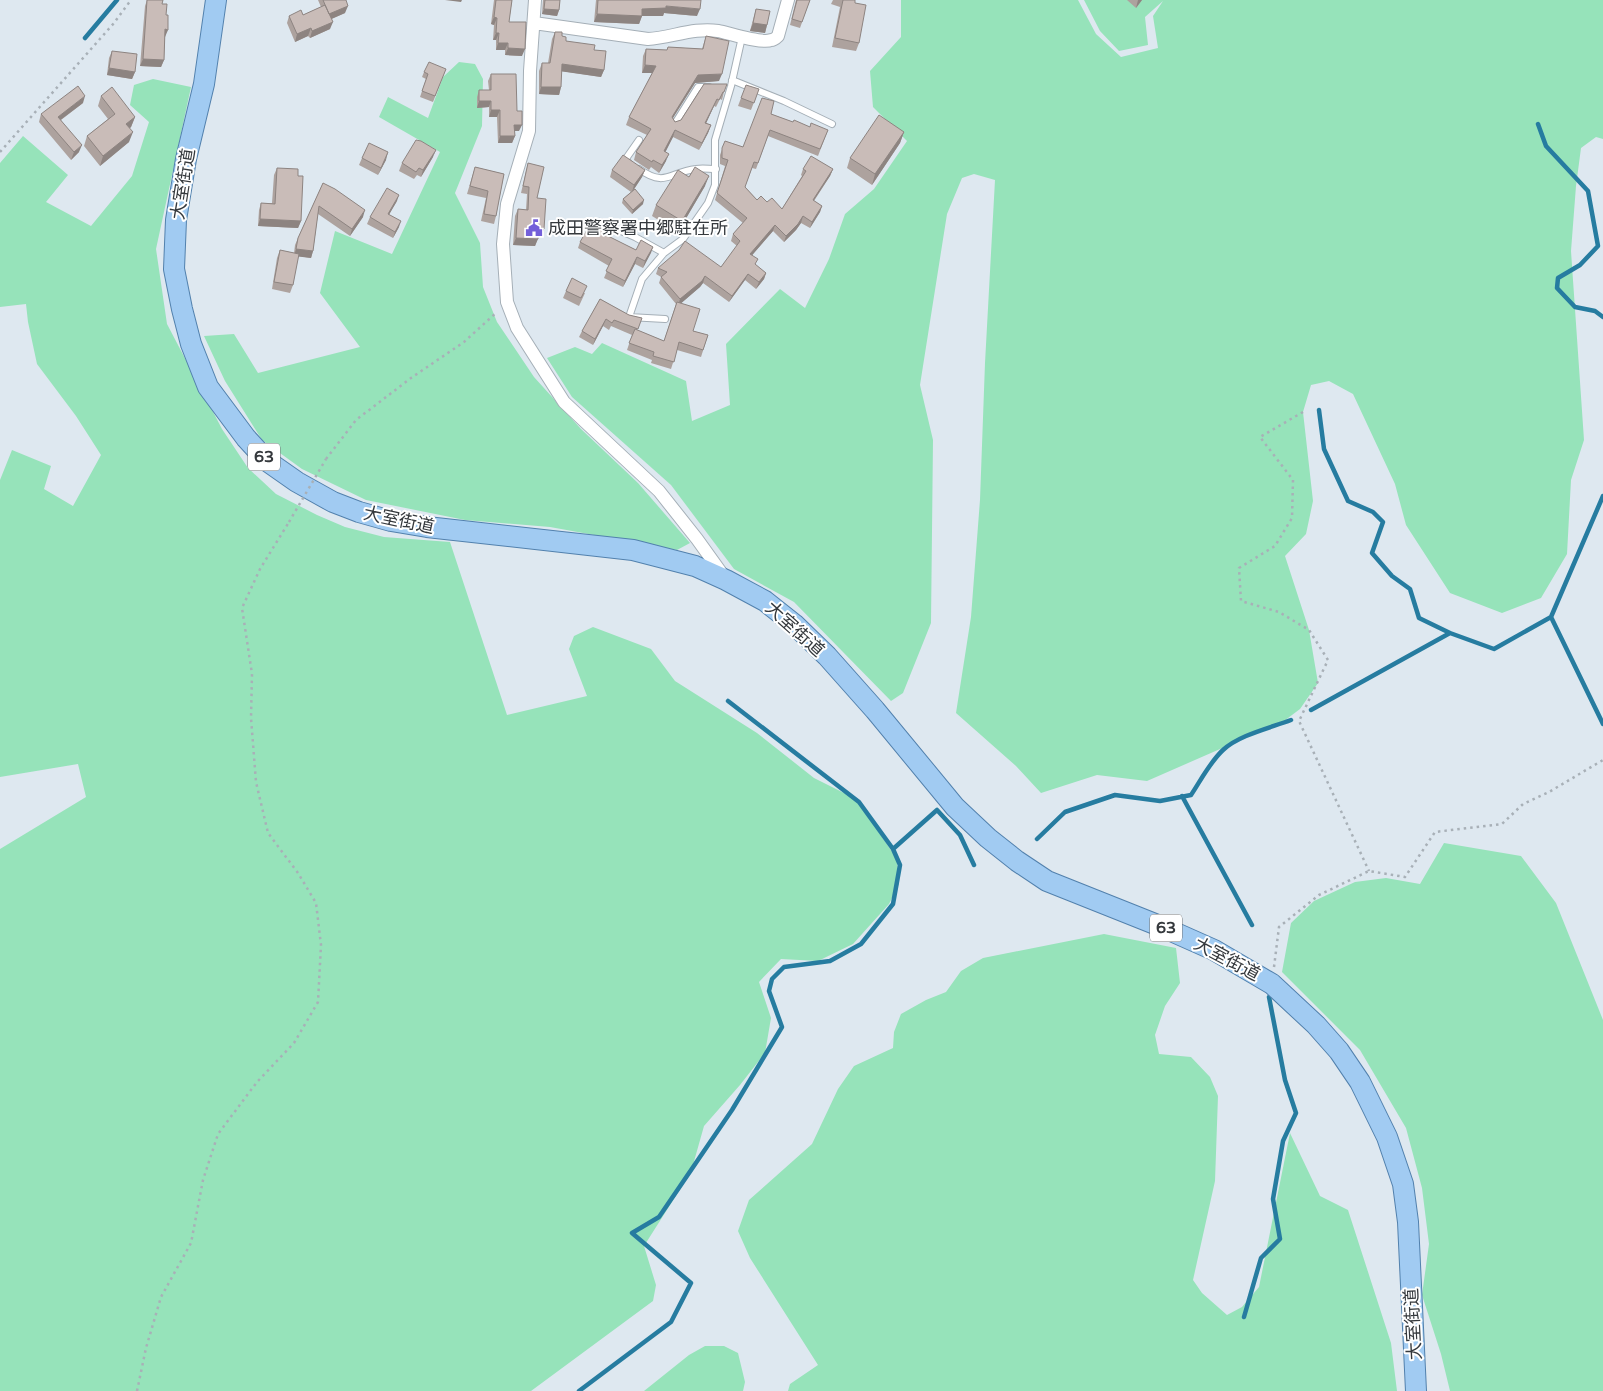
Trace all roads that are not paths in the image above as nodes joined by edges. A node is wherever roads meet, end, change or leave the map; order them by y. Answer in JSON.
{"nodes":[{"id":1,"x":216,"y":0,"type":"edge"},
{"id":2,"x":535,"y":0,"type":"edge"},
{"id":3,"x":788,"y":0,"type":"edge"},
{"id":4,"x":534,"y":23,"type":"junction"},
{"id":5,"x":742,"y":37,"type":"junction"},
{"id":6,"x":732,"y":83,"type":"junction"},
{"id":7,"x":714,"y":86,"type":"edge"},
{"id":8,"x":723,"y":86,"type":"edge"},
{"id":9,"x":832,"y":124,"type":"dead end"},
{"id":10,"x":674,"y":125,"type":"edge"},
{"id":11,"x":639,"y":140,"type":"dead end"},
{"id":12,"x":716,"y":169,"type":"junction"},
{"id":13,"x":598,"y":221,"type":"edge"},
{"id":14,"x":664,"y":253,"type":"junction"},
{"id":15,"x":665,"y":320,"type":"dead end"},
{"id":16,"x":726,"y":580,"type":"junction"},
{"id":17,"x":1416,"y":1391,"type":"edge"}],
"edges":[{"from":1,"to":16,"type":"main road","name":"大室街道","number":"63"},
{"from":2,"to":4,"type":"street"},
{"from":3,"to":5,"type":"street"},
{"from":4,"to":5,"type":"street"},
{"from":4,"to":16,"type":"street"},
{"from":5,"to":6,"type":"lane"},
{"from":6,"to":8,"type":"lane"},
{"from":6,"to":9,"type":"lane"},
{"from":6,"to":12,"type":"lane"},
{"from":7,"to":10,"type":"lane"},
{"from":11,"to":12,"type":"lane"},
{"from":12,"to":14,"type":"lane"},
{"from":13,"to":14,"type":"lane"},
{"from":14,"to":15,"type":"lane"},
{"from":16,"to":17,"type":"main road","name":"大室街道","number":"63"}]}
